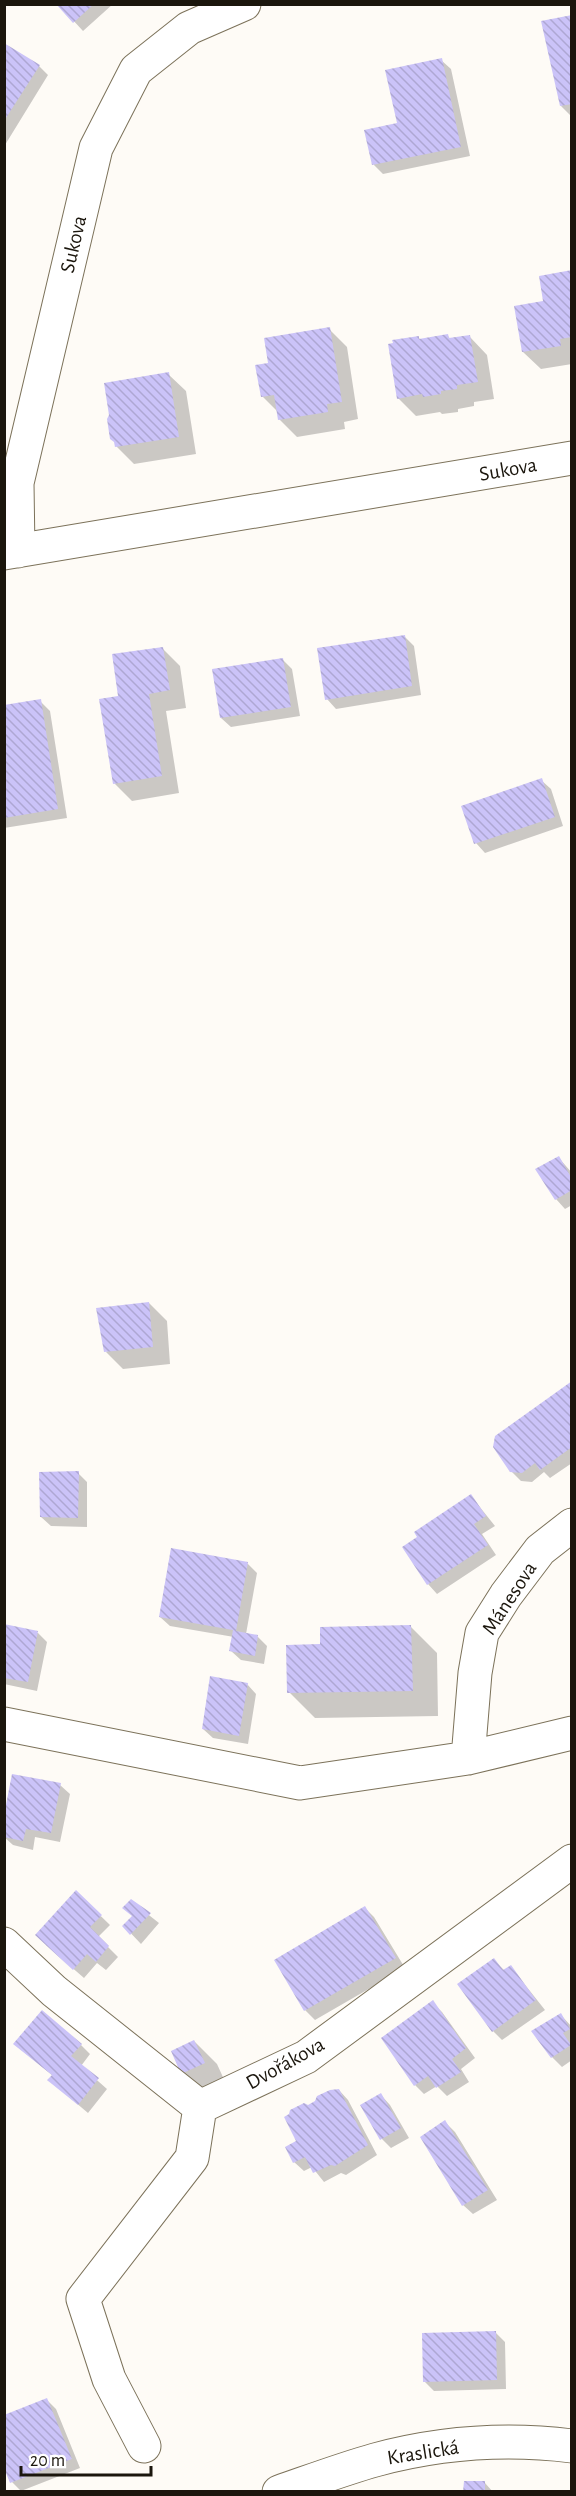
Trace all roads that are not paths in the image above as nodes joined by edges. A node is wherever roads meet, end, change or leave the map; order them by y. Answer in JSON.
{"nodes":[{"id":1,"x":244,"y":4,"type":"edge"},
{"id":2,"x":572,"y":458,"type":"edge"},
{"id":3,"x":11,"y":552,"type":"edge"},
{"id":4,"x":572,"y":1525,"type":"edge"},
{"id":5,"x":4,"y":1724,"type":"edge"},
{"id":6,"x":572,"y":1733,"type":"edge"},
{"id":7,"x":468,"y":1758,"type":"junction"},
{"id":8,"x":572,"y":1861,"type":"edge"},
{"id":9,"x":4,"y":1944,"type":"edge"},
{"id":10,"x":200,"y":2107,"type":"junction"},
{"id":11,"x":144,"y":2446,"type":"dead end"},
{"id":12,"x":572,"y":2446,"type":"edge"},
{"id":13,"x":279,"y":2492,"type":"edge"}],
"edges":[{"from":1,"to":3,"type":"street","name":"Sukova"},
{"from":2,"to":3,"type":"street","name":"Sukova"},
{"from":4,"to":7,"type":"street","name":"Mánesova"},
{"from":5,"to":7,"type":"street"},
{"from":6,"to":7,"type":"street"},
{"from":8,"to":10,"type":"street","name":"Dvořákova"},
{"from":9,"to":10,"type":"street"},
{"from":10,"to":11,"type":"street"},
{"from":12,"to":13,"type":"street","name":"Kraslická"}]}
